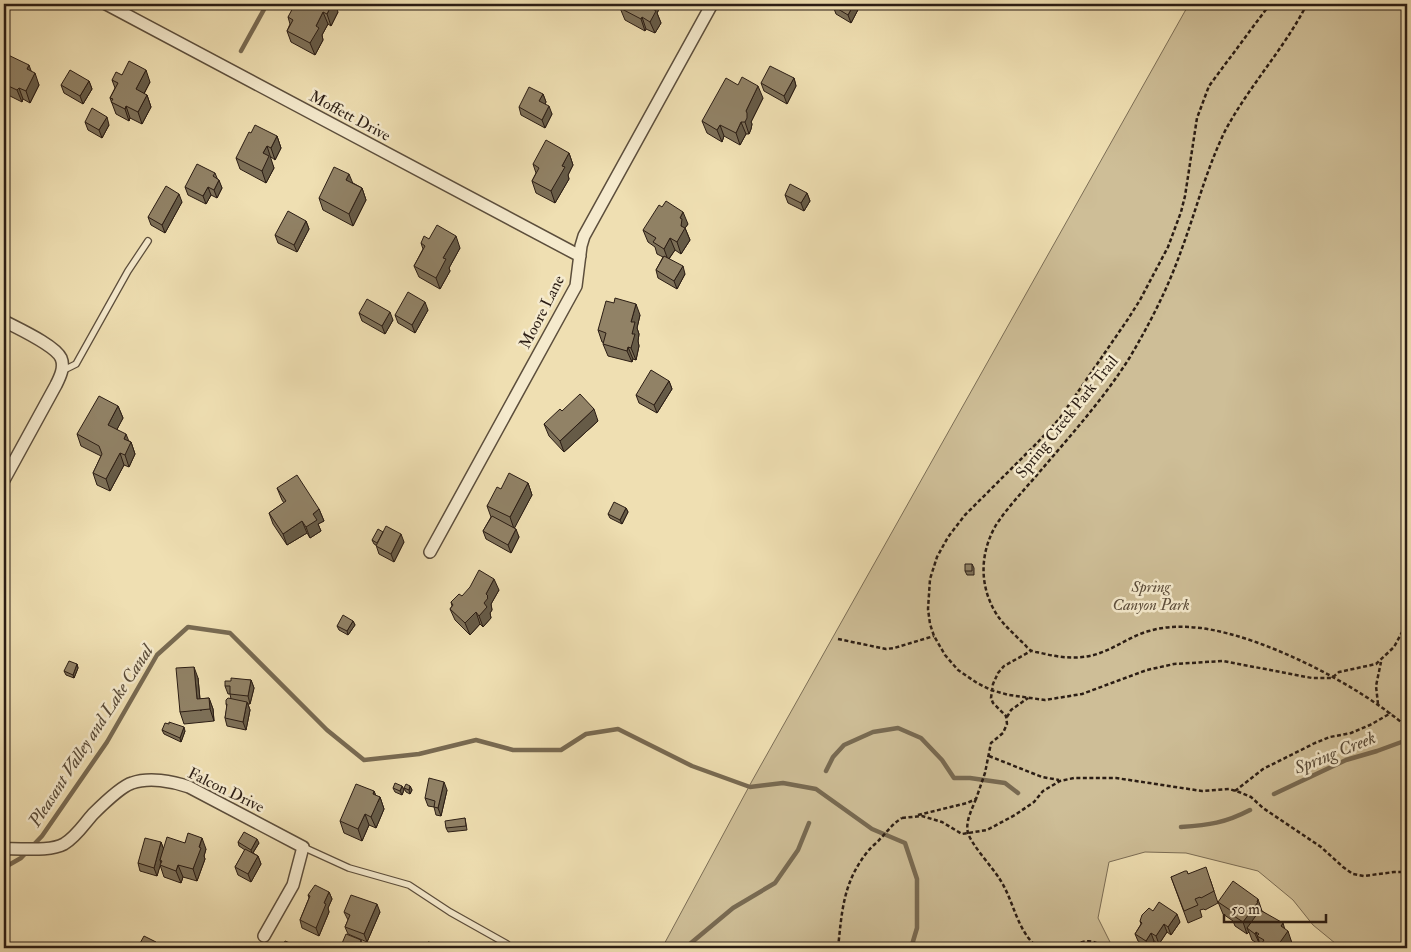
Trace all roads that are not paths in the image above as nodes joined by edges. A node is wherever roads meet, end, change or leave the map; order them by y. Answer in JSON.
{"nodes":[{"id":1,"x":106,"y":4,"type":"edge"},
{"id":2,"x":712,"y":4,"type":"edge"},
{"id":3,"x":148,"y":241,"type":"dead end"},
{"id":4,"x":580,"y":256,"type":"junction"},
{"id":5,"x":4,"y":321,"type":"edge"},
{"id":6,"x":62,"y":371,"type":"junction"},
{"id":7,"x":4,"y":480,"type":"edge"},
{"id":8,"x":430,"y":552,"type":"dead end"},
{"id":9,"x":303,"y":847,"type":"junction"},
{"id":10,"x":4,"y":849,"type":"edge"},
{"id":11,"x":264,"y":936,"type":"dead end"},
{"id":12,"x":507,"y":944,"type":"dead end"}],
"edges":[{"from":1,"to":4,"type":"street","name":"Moffett Drive"},
{"from":2,"to":4,"type":"street","name":"Moore Lane"},
{"from":3,"to":6,"type":"lane"},
{"from":4,"to":8,"type":"street","name":"Moore Lane"},
{"from":5,"to":6,"type":"street"},
{"from":6,"to":7,"type":"street"},
{"from":9,"to":10,"type":"street","name":"Falcon Drive"},
{"from":9,"to":11,"type":"street"},
{"from":9,"to":12,"type":"lane"}]}
